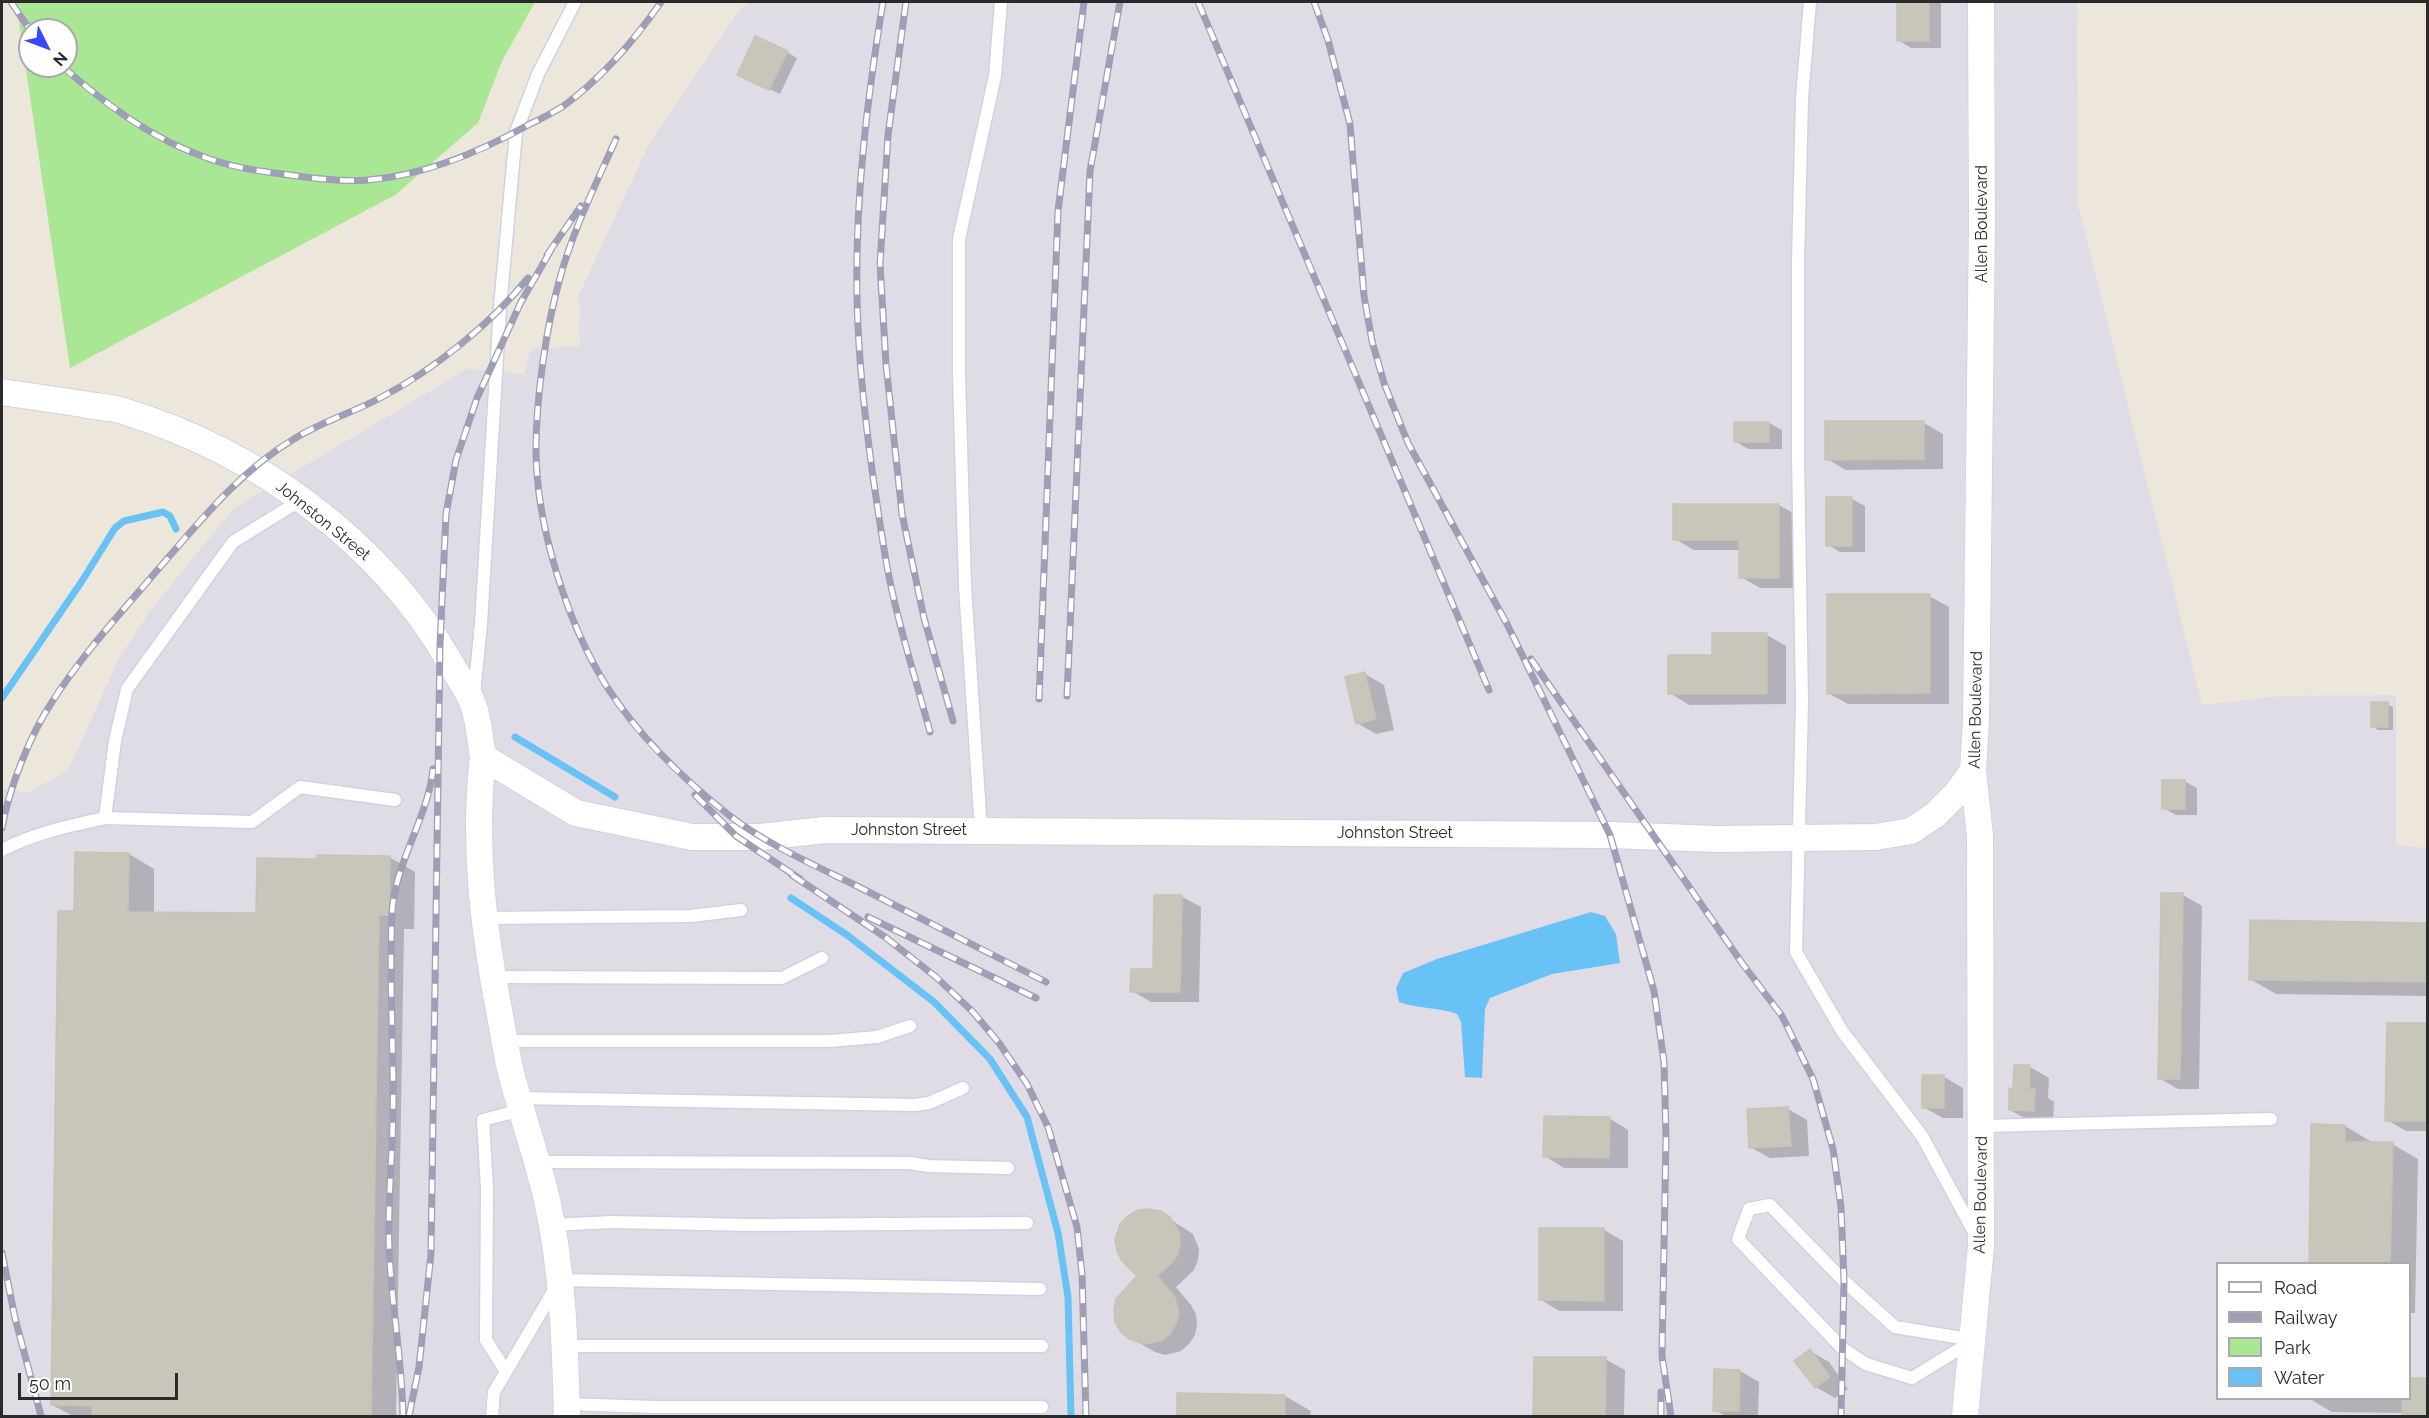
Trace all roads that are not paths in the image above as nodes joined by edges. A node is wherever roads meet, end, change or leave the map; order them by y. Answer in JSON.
{"nodes":[{"id":1,"x":575,"y":2,"type":"edge"},
{"id":2,"x":1001,"y":2,"type":"edge"},
{"id":3,"x":1810,"y":2,"type":"edge"},
{"id":4,"x":1981,"y":2,"type":"edge"},
{"id":5,"x":2,"y":392,"type":"edge"},
{"id":6,"x":301,"y":500,"type":"junction"},
{"id":7,"x":473,"y":704,"type":"junction"},
{"id":8,"x":483,"y":758,"type":"junction"},
{"id":9,"x":1973,"y":771,"type":"junction"},
{"id":10,"x":395,"y":800,"type":"dead end"},
{"id":11,"x":105,"y":818,"type":"junction"},
{"id":12,"x":981,"y":830,"type":"junction"},
{"id":13,"x":1798,"y":837,"type":"junction"},
{"id":14,"x":2,"y":850,"type":"edge"},
{"id":15,"x":741,"y":910,"type":"dead end"},
{"id":16,"x":484,"y":918,"type":"junction"},
{"id":17,"x":822,"y":958,"type":"dead end"},
{"id":18,"x":493,"y":977,"type":"junction"},
{"id":19,"x":910,"y":1026,"type":"dead end"},
{"id":20,"x":505,"y":1041,"type":"junction"},
{"id":21,"x":963,"y":1089,"type":"dead end"},
{"id":22,"x":520,"y":1104,"type":"junction"},
{"id":23,"x":2271,"y":1119,"type":"dead end"},
{"id":24,"x":1982,"y":1126,"type":"junction"},
{"id":25,"x":536,"y":1162,"type":"junction"},
{"id":26,"x":1008,"y":1168,"type":"dead end"},
{"id":27,"x":1027,"y":1223,"type":"dead end"},
{"id":28,"x":551,"y":1224,"type":"junction"},
{"id":29,"x":1982,"y":1246,"type":"junction"},
{"id":30,"x":560,"y":1281,"type":"junction"},
{"id":31,"x":1040,"y":1289,"type":"dead end"},
{"id":32,"x":1974,"y":1340,"type":"junction"},
{"id":33,"x":565,"y":1346,"type":"junction"},
{"id":34,"x":1042,"y":1346,"type":"dead end"},
{"id":35,"x":505,"y":1370,"type":"junction"},
{"id":36,"x":1042,"y":1407,"type":"dead end"},
{"id":37,"x":567,"y":1410,"type":"edge"},
{"id":38,"x":492,"y":1416,"type":"edge"},
{"id":39,"x":1965,"y":1416,"type":"edge"}],
"edges":[{"from":1,"to":7,"type":"lane"},
{"from":2,"to":12,"type":"lane"},
{"from":3,"to":13,"type":"lane"},
{"from":4,"to":9,"type":"street","name":"Allen Boulevard"},
{"from":5,"to":6,"type":"street","name":"Johnston Street"},
{"from":6,"to":7,"type":"street","name":"Johnston Street"},
{"from":6,"to":11,"type":"lane"},
{"from":7,"to":8,"type":"street","name":"Johnston Street"},
{"from":8,"to":12,"type":"street","name":"Johnston Street"},
{"from":8,"to":16,"type":"street"},
{"from":9,"to":13,"type":"street","name":"Johnston Street"},
{"from":9,"to":24,"type":"street","name":"Allen Boulevard"},
{"from":10,"to":11,"type":"lane"},
{"from":11,"to":14,"type":"lane"},
{"from":12,"to":13,"type":"street","name":"Johnston Street"},
{"from":13,"to":29,"type":"lane"},
{"from":15,"to":16,"type":"lane"},
{"from":16,"to":18,"type":"street"},
{"from":17,"to":18,"type":"lane"},
{"from":18,"to":20,"type":"street"},
{"from":19,"to":20,"type":"lane"},
{"from":20,"to":22,"type":"street"},
{"from":21,"to":22,"type":"lane"},
{"from":22,"to":25,"type":"street"},
{"from":22,"to":35,"type":"lane"},
{"from":23,"to":24,"type":"lane"},
{"from":24,"to":29,"type":"street","name":"Allen Boulevard"},
{"from":25,"to":26,"type":"lane"},
{"from":25,"to":28,"type":"street"},
{"from":27,"to":28,"type":"lane"},
{"from":28,"to":30,"type":"street"},
{"from":29,"to":32,"type":"street","name":"Allen Boulevard"},
{"from":30,"to":31,"type":"lane"},
{"from":30,"to":33,"type":"street"},
{"from":30,"to":35,"type":"lane"},
{"from":32,"to":32,"type":"lane"},
{"from":32,"to":39,"type":"street","name":"Allen Boulevard"},
{"from":33,"to":34,"type":"lane"},
{"from":33,"to":37,"type":"street"},
{"from":35,"to":38,"type":"lane"},
{"from":36,"to":37,"type":"lane"}]}
